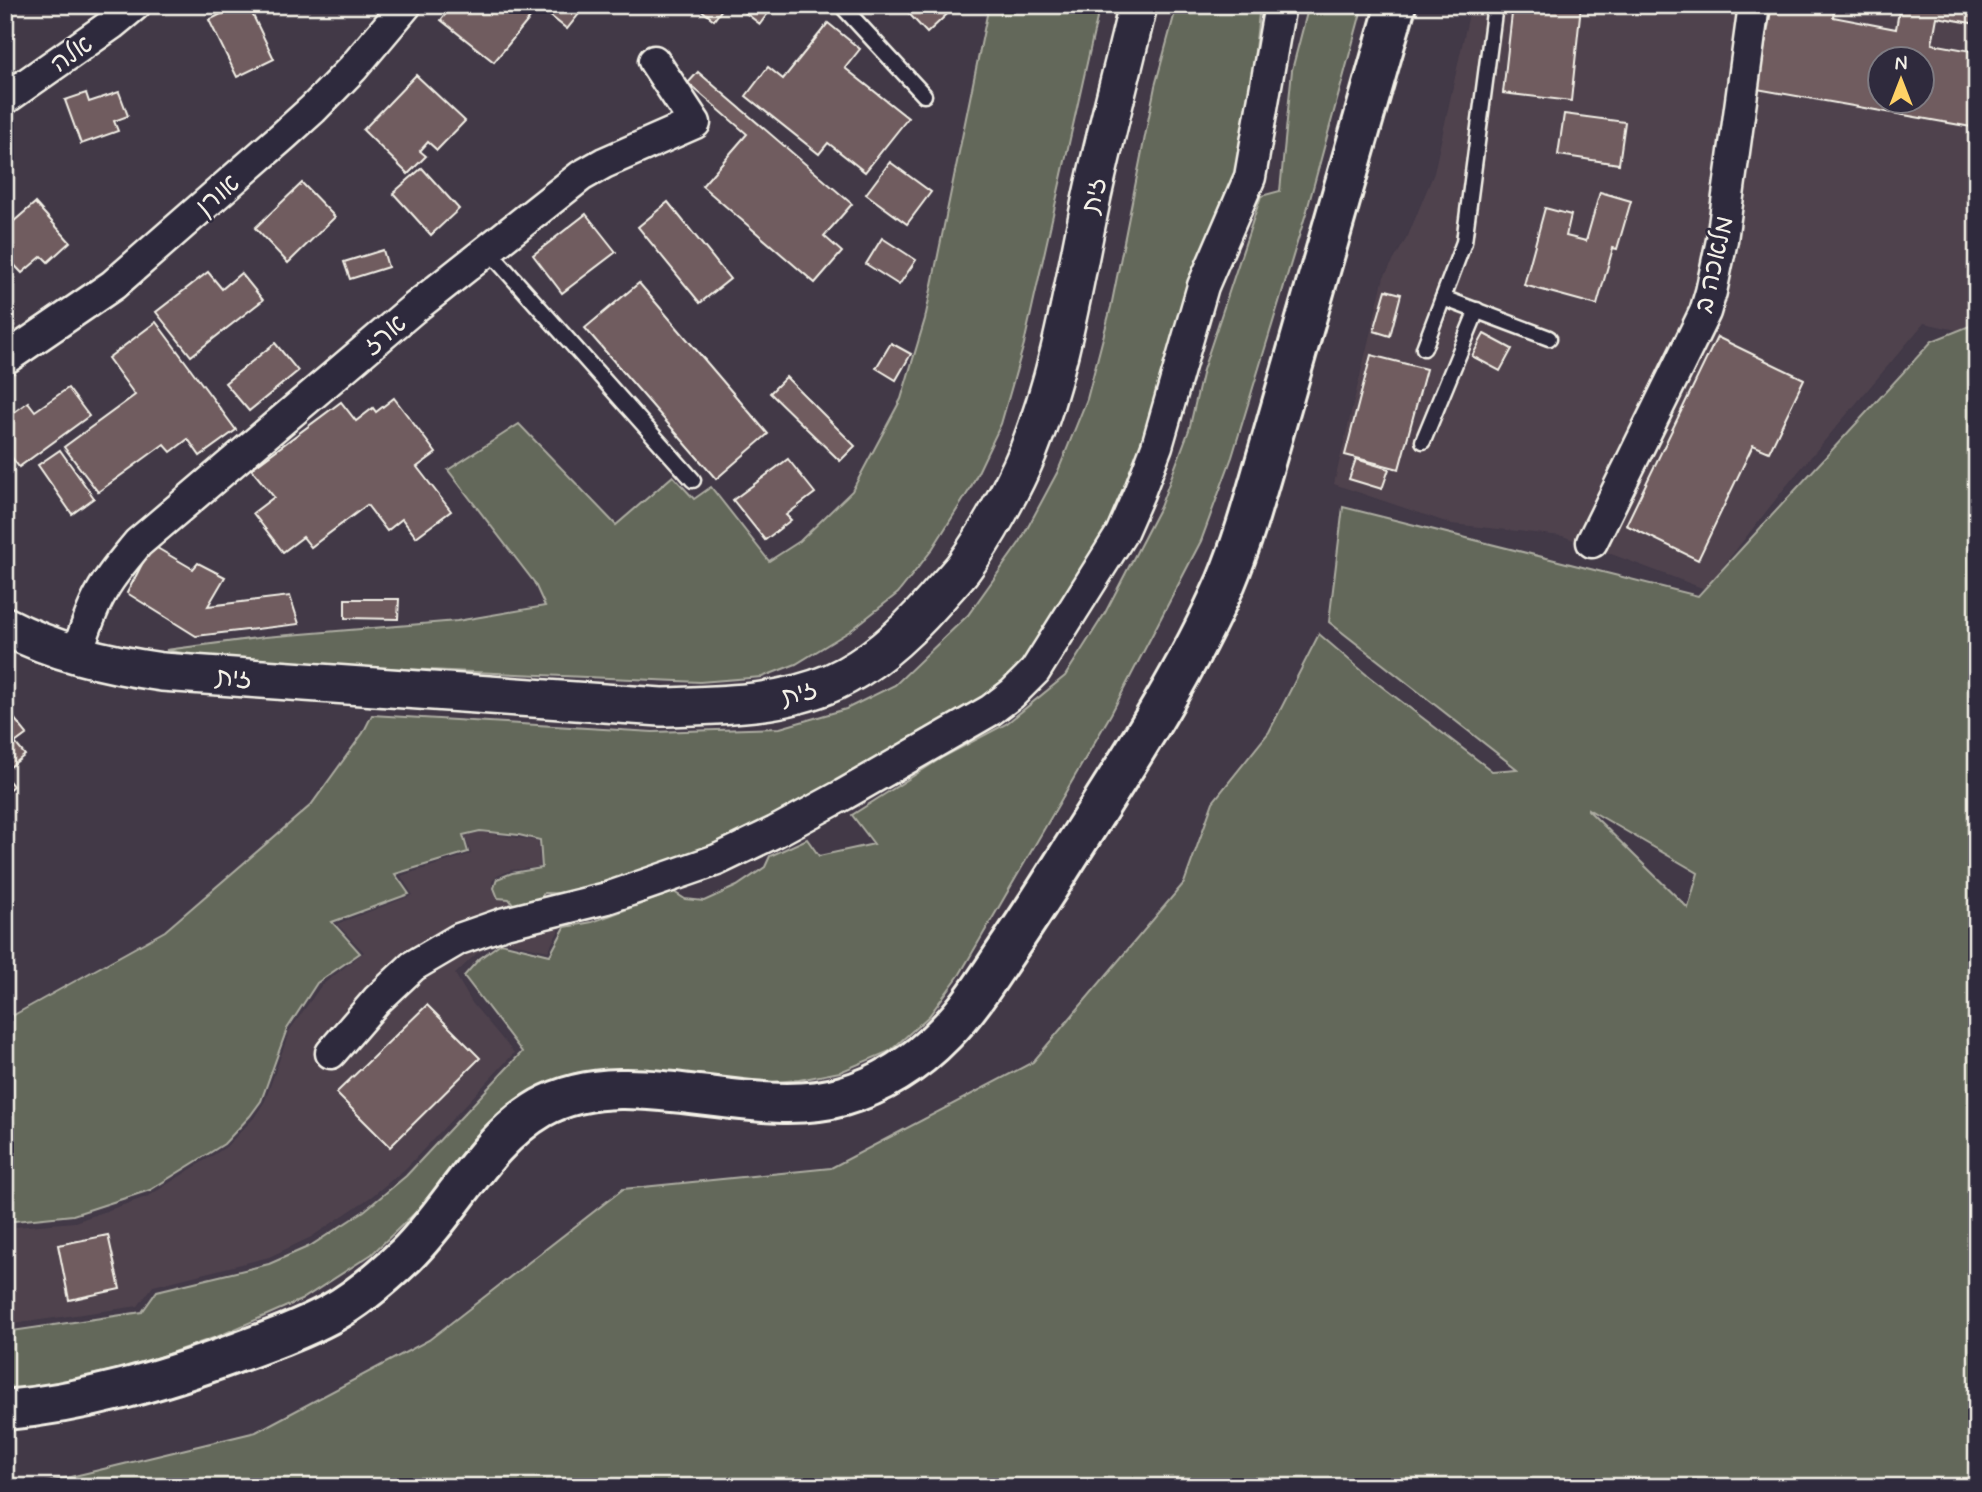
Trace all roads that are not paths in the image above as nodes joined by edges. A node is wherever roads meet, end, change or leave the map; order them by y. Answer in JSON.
{"nodes":[{"id":1,"x":135,"y":5,"type":"edge"},
{"id":2,"x":406,"y":5,"type":"edge"},
{"id":3,"x":841,"y":5,"type":"edge"},
{"id":4,"x":1138,"y":5,"type":"edge"},
{"id":5,"x":1280,"y":5,"type":"edge"},
{"id":6,"x":1396,"y":5,"type":"edge"},
{"id":7,"x":1495,"y":5,"type":"edge"},
{"id":8,"x":1754,"y":5,"type":"edge"},
{"id":9,"x":654,"y":61,"type":"dead end"},
{"id":10,"x":924,"y":95,"type":"dead end"},
{"id":11,"x":5,"y":99,"type":"edge"},
{"id":12,"x":488,"y":250,"type":"junction"},
{"id":13,"x":1443,"y":298,"type":"junction"},
{"id":14,"x":1477,"y":310,"type":"junction"},
{"id":15,"x":1549,"y":338,"type":"dead end"},
{"id":16,"x":1424,"y":348,"type":"dead end"},
{"id":17,"x":5,"y":359,"type":"edge"},
{"id":18,"x":1423,"y":441,"type":"dead end"},
{"id":19,"x":693,"y":480,"type":"dead end"},
{"id":20,"x":1592,"y":542,"type":"dead end"},
{"id":21,"x":5,"y":626,"type":"edge"},
{"id":22,"x":76,"y":656,"type":"junction"},
{"id":23,"x":331,"y":1053,"type":"dead end"},
{"id":24,"x":5,"y":1410,"type":"edge"}],
"edges":[{"from":1,"to":11,"type":"street","name":"אלה"},
{"from":2,"to":17,"type":"street","name":"אורן"},
{"from":3,"to":10,"type":"lane"},
{"from":4,"to":22,"type":"street","name":"זית"},
{"from":5,"to":23,"type":"street"},
{"from":6,"to":24,"type":"main road"},
{"from":7,"to":13,"type":"lane"},
{"from":8,"to":20,"type":"street","name":"מלאכה ב"},
{"from":9,"to":12,"type":"street","name":"ארז"},
{"from":12,"to":19,"type":"lane"},
{"from":12,"to":22,"type":"street","name":"ארז"},
{"from":13,"to":14,"type":"lane"},
{"from":13,"to":16,"type":"lane"},
{"from":14,"to":15,"type":"lane"},
{"from":14,"to":18,"type":"lane"},
{"from":21,"to":22,"type":"street","name":"זית"}]}
